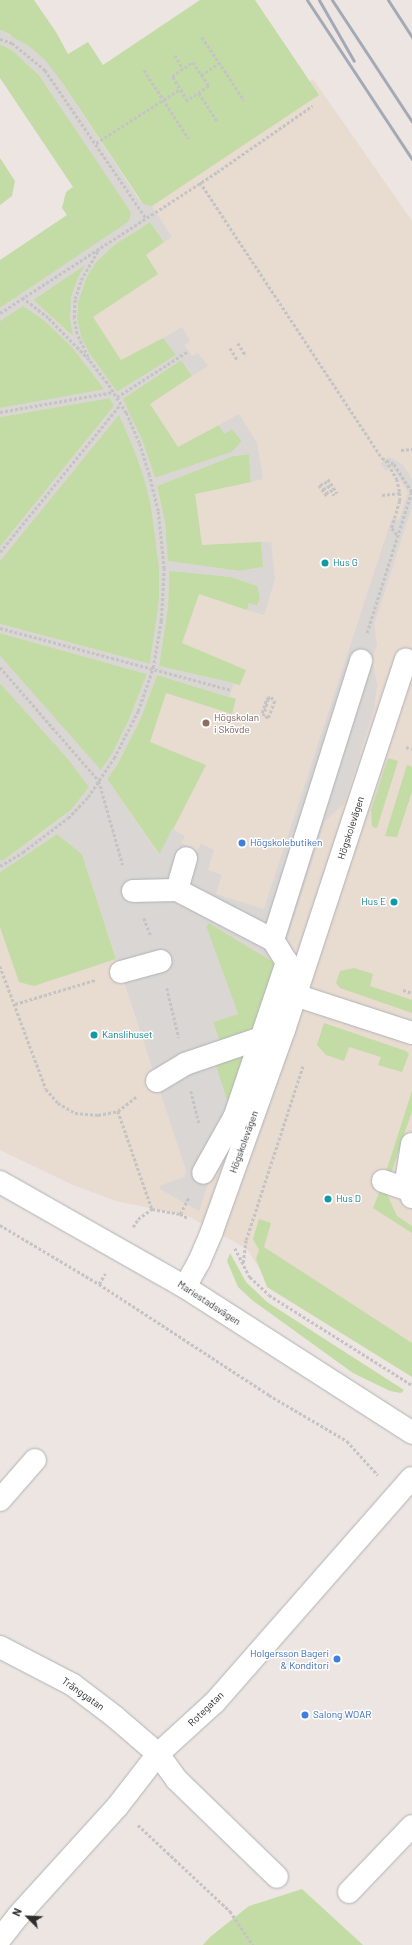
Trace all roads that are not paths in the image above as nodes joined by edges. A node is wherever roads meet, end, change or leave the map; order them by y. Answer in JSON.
{"nodes":[{"id":1,"x":406,"y":660,"type":"dead end"},
{"id":2,"x":361,"y":661,"type":"road end"},
{"id":3,"x":186,"y":858,"type":"dead end"},
{"id":4,"x":177,"y":890,"type":"junction"},
{"id":5,"x":133,"y":891,"type":"road end"},
{"id":6,"x":273,"y":940,"type":"junction"},
{"id":7,"x":161,"y":961,"type":"road end"},
{"id":8,"x":121,"y":972,"type":"road end"},
{"id":9,"x":296,"y":995,"type":"junction"},
{"id":10,"x":412,"y":1033,"type":"edge"},
{"id":11,"x":265,"y":1037,"type":"junction"},
{"id":12,"x":156,"y":1081,"type":"road end"},
{"id":13,"x":412,"y":1144,"type":"edge"},
{"id":14,"x":203,"y":1173,"type":"road end"},
{"id":15,"x":383,"y":1181,"type":"dead end"},
{"id":16,"x":0,"y":1182,"type":"edge"},
{"id":17,"x":411,"y":1194,"type":"edge"},
{"id":18,"x":185,"y":1287,"type":"junction"},
{"id":19,"x":412,"y":1433,"type":"edge"},
{"id":20,"x":35,"y":1460,"type":"dead end"},
{"id":21,"x":412,"y":1478,"type":"edge"},
{"id":22,"x":0,"y":1500,"type":"edge"},
{"id":23,"x":0,"y":1647,"type":"edge"},
{"id":24,"x":158,"y":1754,"type":"junction"},
{"id":25,"x":412,"y":1826,"type":"edge"},
{"id":26,"x":277,"y":1877,"type":"dead end"},
{"id":27,"x":349,"y":1892,"type":"dead end"},
{"id":28,"x":0,"y":1939,"type":"edge"}],
"edges":[{"from":1,"to":9,"type":"street","name":"Högskolevägen"},
{"from":2,"to":6,"type":"street"},
{"from":3,"to":4,"type":"street"},
{"from":4,"to":5,"type":"street"},
{"from":4,"to":6,"type":"street"},
{"from":6,"to":11,"type":"street"},
{"from":7,"to":8,"type":"street"},
{"from":9,"to":10,"type":"street"},
{"from":9,"to":18,"type":"street","name":"Högskolevägen"},
{"from":11,"to":12,"type":"street"},
{"from":11,"to":14,"type":"street"},
{"from":13,"to":17,"type":"street"},
{"from":15,"to":17,"type":"street"},
{"from":16,"to":18,"type":"street","name":"Mariestadsvägen"},
{"from":18,"to":19,"type":"street","name":"Mariestadsvägen"},
{"from":20,"to":22,"type":"street"},
{"from":21,"to":24,"type":"street","name":"Rotegatan"},
{"from":23,"to":24,"type":"street","name":"Tränggatan"},
{"from":24,"to":26,"type":"street","name":"Tränggatan"},
{"from":24,"to":28,"type":"street","name":"Rotegatan"},
{"from":25,"to":27,"type":"street"}]}
